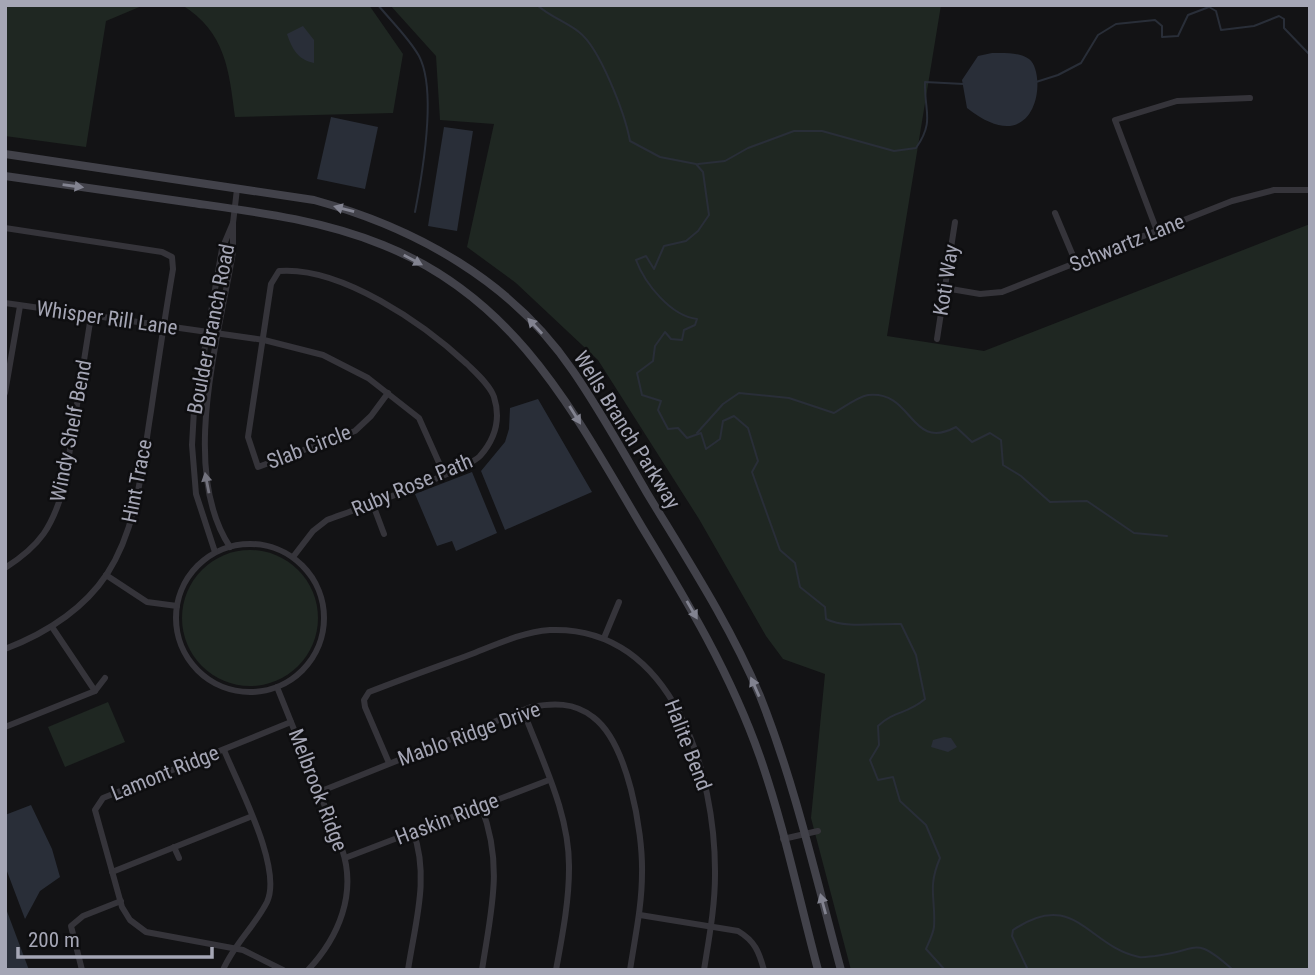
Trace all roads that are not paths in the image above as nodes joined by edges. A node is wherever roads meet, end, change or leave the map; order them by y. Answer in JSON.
{"nodes":[{"id":1,"x":1250,"y":98,"type":"dead end"},
{"id":2,"x":5,"y":154,"type":"edge"},
{"id":3,"x":5,"y":176,"type":"edge"},
{"id":4,"x":237,"y":189,"type":"junction"},
{"id":5,"x":1310,"y":191,"type":"edge"},
{"id":6,"x":235,"y":209,"type":"junction"},
{"id":7,"x":1055,"y":213,"type":"dead end"},
{"id":8,"x":955,"y":222,"type":"dead end"},
{"id":9,"x":233,"y":223,"type":"junction"},
{"id":10,"x":5,"y":228,"type":"edge"},
{"id":11,"x":1157,"y":231,"type":"junction"},
{"id":12,"x":1076,"y":264,"type":"junction"},
{"id":13,"x":945,"y":288,"type":"junction"},
{"id":14,"x":5,"y":303,"type":"edge"},
{"id":15,"x":20,"y":306,"type":"junction"},
{"id":16,"x":91,"y":316,"type":"junction"},
{"id":17,"x":163,"y":325,"type":"junction"},
{"id":18,"x":208,"y":331,"type":"junction"},
{"id":19,"x":220,"y":333,"type":"junction"},
{"id":20,"x":937,"y":339,"type":"dead end"},
{"id":21,"x":264,"y":340,"type":"junction"},
{"id":22,"x":5,"y":393,"type":"edge"},
{"id":23,"x":388,"y":393,"type":"junction"},
{"id":24,"x":444,"y":474,"type":"junction"},
{"id":25,"x":372,"y":502,"type":"junction"},
{"id":26,"x":384,"y":534,"type":"dead end"},
{"id":27,"x":230,"y":547,"type":"junction"},
{"id":28,"x":215,"y":552,"type":"junction"},
{"id":29,"x":293,"y":557,"type":"junction"},
{"id":30,"x":5,"y":568,"type":"edge"},
{"id":31,"x":106,"y":575,"type":"junction"},
{"id":32,"x":620,"y":601,"type":"dead end"},
{"id":33,"x":177,"y":606,"type":"junction"},
{"id":34,"x":52,"y":627,"type":"junction"},
{"id":35,"x":604,"y":638,"type":"junction"},
{"id":36,"x":5,"y":649,"type":"edge"},
{"id":37,"x":106,"y":678,"type":"dead end"},
{"id":38,"x":277,"y":687,"type":"junction"},
{"id":39,"x":95,"y":691,"type":"junction"},
{"id":40,"x":523,"y":710,"type":"junction"},
{"id":41,"x":292,"y":722,"type":"junction"},
{"id":42,"x":5,"y":727,"type":"edge"},
{"id":43,"x":223,"y":750,"type":"junction"},
{"id":44,"x":389,"y":763,"type":"junction"},
{"id":45,"x":549,"y":780,"type":"junction"},
{"id":46,"x":319,"y":792,"type":"junction"},
{"id":47,"x":481,"y":806,"type":"junction"},
{"id":48,"x":250,"y":817,"type":"junction"},
{"id":49,"x":413,"y":831,"type":"junction"},
{"id":50,"x":818,"y":831,"type":"dead end"},
{"id":51,"x":804,"y":834,"type":"junction"},
{"id":52,"x":783,"y":839,"type":"junction"},
{"id":53,"x":174,"y":847,"type":"junction"},
{"id":54,"x":179,"y":858,"type":"dead end"},
{"id":55,"x":345,"y":858,"type":"junction"},
{"id":56,"x":112,"y":872,"type":"junction"},
{"id":57,"x":121,"y":901,"type":"junction"},
{"id":58,"x":640,"y":915,"type":"junction"},
{"id":59,"x":711,"y":925,"type":"junction"},
{"id":60,"x":234,"y":947,"type":"junction"},
{"id":61,"x":82,"y":970,"type":"edge"},
{"id":62,"x":223,"y":970,"type":"edge"},
{"id":63,"x":283,"y":970,"type":"edge"},
{"id":64,"x":308,"y":970,"type":"edge"},
{"id":65,"x":408,"y":970,"type":"edge"},
{"id":66,"x":482,"y":970,"type":"edge"},
{"id":67,"x":556,"y":970,"type":"edge"},
{"id":68,"x":630,"y":970,"type":"edge"},
{"id":69,"x":704,"y":970,"type":"edge"},
{"id":70,"x":764,"y":970,"type":"edge"},
{"id":71,"x":818,"y":970,"type":"edge"},
{"id":72,"x":841,"y":970,"type":"edge"}],
"edges":[{"from":1,"to":11,"type":"street"},
{"from":2,"to":4,"type":"street","name":"Wells Branch Parkway"},
{"from":3,"to":6,"type":"street","name":"Wells Branch Parkway","one_way":true},
{"from":4,"to":6,"type":"street"},
{"from":51,"to":4,"type":"street","name":"Wells Branch Parkway","one_way":true},
{"from":5,"to":11,"type":"street","name":"Schwartz Lane"},
{"from":6,"to":9,"type":"street"},
{"from":6,"to":52,"type":"street","name":"Wells Branch Parkway","one_way":true},
{"from":7,"to":12,"type":"street"},
{"from":8,"to":13,"type":"street","name":"Koti Way"},
{"from":9,"to":18,"type":"street","name":"Boulder Branch Road"},
{"from":9,"to":19,"type":"street","name":"Boulder Branch Road"},
{"from":10,"to":17,"type":"street","name":"Hint Trace"},
{"from":11,"to":12,"type":"street","name":"Schwartz Lane"},
{"from":12,"to":13,"type":"street","name":"Schwartz Lane"},
{"from":13,"to":20,"type":"street","name":"Koti Way"},
{"from":14,"to":15,"type":"street","name":"Whisper Rill Lane"},
{"from":15,"to":16,"type":"street","name":"Whisper Rill Lane"},
{"from":15,"to":22,"type":"street"},
{"from":16,"to":17,"type":"street","name":"Whisper Rill Lane"},
{"from":16,"to":30,"type":"street","name":"Windy Shelf Bend"},
{"from":17,"to":18,"type":"street","name":"Whisper Rill Lane"},
{"from":17,"to":31,"type":"street","name":"Hint Trace"},
{"from":18,"to":19,"type":"street","name":"Whisper Rill Lane"},
{"from":18,"to":28,"type":"street","name":"Boulder Branch Road"},
{"from":19,"to":21,"type":"street","name":"Whisper Rill Lane"},
{"from":27,"to":19,"type":"street","name":"Boulder Branch Road","one_way":true},
{"from":21,"to":23,"type":"street","name":"Whisper Rill Lane"},
{"from":21,"to":23,"type":"street","name":"Slab Circle"},
{"from":21,"to":24,"type":"street","name":"Ruby Rose Path"},
{"from":23,"to":24,"type":"street","name":"Whisper Rill Lane"},
{"from":24,"to":25,"type":"street","name":"Ruby Rose Path"},
{"from":25,"to":26,"type":"street"},
{"from":25,"to":29,"type":"street","name":"Ruby Rose Path"},
{"from":27,"to":28,"type":"street"},
{"from":27,"to":29,"type":"street"},
{"from":28,"to":33,"type":"street"},
{"from":29,"to":38,"type":"street"},
{"from":31,"to":33,"type":"street"},
{"from":31,"to":34,"type":"street","name":"Hint Trace"},
{"from":32,"to":35,"type":"street"},
{"from":33,"to":38,"type":"street"},
{"from":34,"to":36,"type":"street","name":"Hint Trace"},
{"from":34,"to":39,"type":"street"},
{"from":35,"to":44,"type":"street","name":"Halite Bend"},
{"from":35,"to":59,"type":"street","name":"Halite Bend"},
{"from":37,"to":39,"type":"street"},
{"from":38,"to":41,"type":"street","name":"Melbrook Ridge"},
{"from":39,"to":42,"type":"street"},
{"from":40,"to":44,"type":"street","name":"Mablo Ridge Drive"},
{"from":40,"to":45,"type":"street"},
{"from":40,"to":58,"type":"street","name":"Mablo Ridge Drive"},
{"from":41,"to":43,"type":"street","name":"Lamont Ridge"},
{"from":41,"to":46,"type":"street","name":"Melbrook Ridge"},
{"from":43,"to":48,"type":"street"},
{"from":43,"to":56,"type":"street","name":"Lamont Ridge"},
{"from":44,"to":46,"type":"street","name":"Mablo Ridge Drive"},
{"from":45,"to":47,"type":"street","name":"Haskin Ridge"},
{"from":45,"to":67,"type":"street"},
{"from":46,"to":55,"type":"street","name":"Melbrook Ridge"},
{"from":47,"to":49,"type":"street","name":"Haskin Ridge"},
{"from":47,"to":66,"type":"street"},
{"from":48,"to":53,"type":"street"},
{"from":48,"to":60,"type":"street"},
{"from":49,"to":55,"type":"street","name":"Haskin Ridge"},
{"from":49,"to":65,"type":"street"},
{"from":50,"to":51,"type":"street"},
{"from":51,"to":52,"type":"street"},
{"from":72,"to":51,"type":"street","name":"Wells Branch Parkway","one_way":true},
{"from":52,"to":71,"type":"street","name":"Wells Branch Parkway"},
{"from":53,"to":54,"type":"street"},
{"from":53,"to":56,"type":"street"},
{"from":55,"to":64,"type":"street","name":"Melbrook Ridge"},
{"from":56,"to":57,"type":"street","name":"Lamont Ridge"},
{"from":57,"to":60,"type":"street","name":"Lamont Ridge"},
{"from":57,"to":61,"type":"street"},
{"from":58,"to":59,"type":"street"},
{"from":58,"to":68,"type":"street","name":"Mablo Ridge Drive"},
{"from":59,"to":69,"type":"street","name":"Halite Bend"},
{"from":59,"to":70,"type":"street"},
{"from":60,"to":62,"type":"street"},
{"from":60,"to":63,"type":"street","name":"Lamont Ridge"}]}
